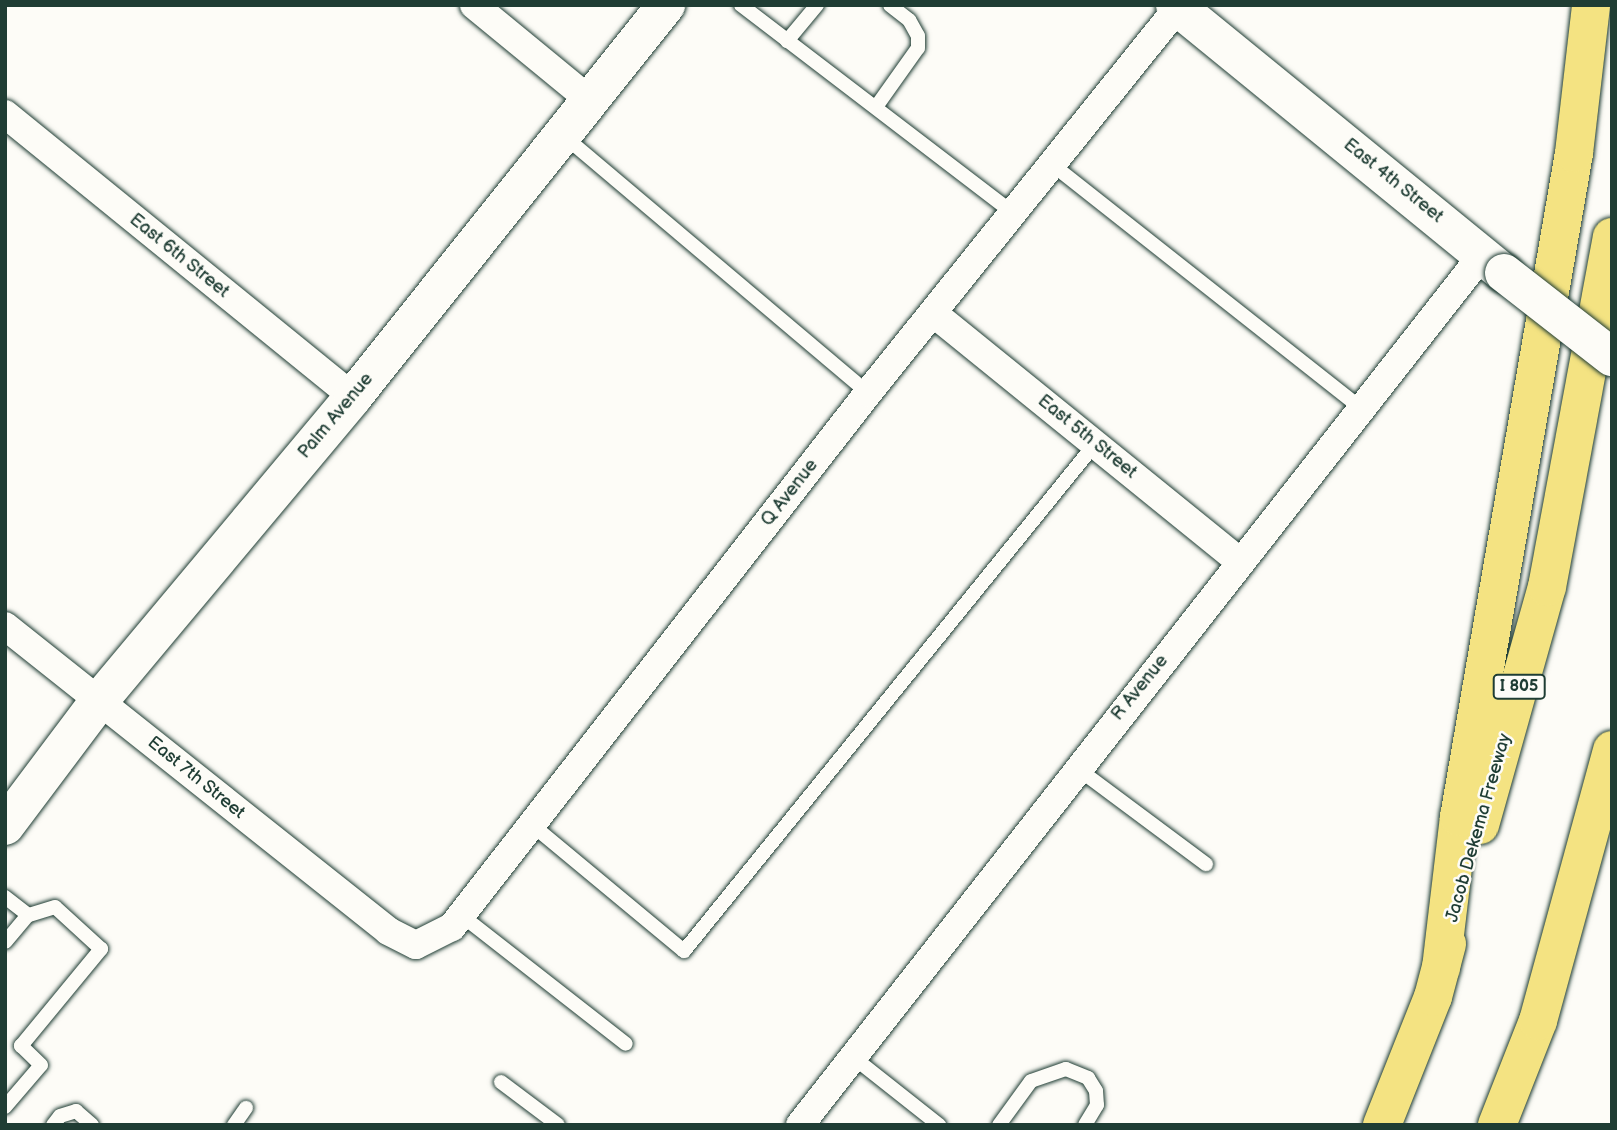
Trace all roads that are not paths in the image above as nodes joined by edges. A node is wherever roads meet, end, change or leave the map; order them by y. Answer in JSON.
{"nodes":[{"id":1,"x":474,"y":5,"type":"edge"},
{"id":2,"x":666,"y":5,"type":"edge"},
{"id":3,"x":741,"y":5,"type":"edge"},
{"id":4,"x":817,"y":5,"type":"edge"},
{"id":5,"x":890,"y":5,"type":"edge"},
{"id":6,"x":1591,"y":5,"type":"edge"},
{"id":7,"x":1176,"y":6,"type":"edge"},
{"id":8,"x":787,"y":41,"type":"junction"},
{"id":9,"x":591,"y":101,"type":"junction"},
{"id":10,"x":876,"y":107,"type":"junction"},
{"id":11,"x":5,"y":114,"type":"edge"},
{"id":12,"x":564,"y":136,"type":"junction"},
{"id":13,"x":1052,"y":165,"type":"junction"},
{"id":14,"x":1012,"y":212,"type":"junction"},
{"id":15,"x":1612,"y":237,"type":"edge"},
{"id":16,"x":1494,"y":263,"type":"junction"},
{"id":17,"x":933,"y":313,"type":"junction"},
{"id":18,"x":1612,"y":357,"type":"edge"},
{"id":19,"x":868,"y":393,"type":"junction"},
{"id":20,"x":353,"y":397,"type":"junction"},
{"id":21,"x":1362,"y":409,"type":"junction"},
{"id":22,"x":1095,"y":444,"type":"junction"},
{"id":23,"x":1241,"y":562,"type":"junction"},
{"id":24,"x":5,"y":626,"type":"edge"},
{"id":25,"x":99,"y":701,"type":"junction"},
{"id":26,"x":1612,"y":750,"type":"edge"},
{"id":27,"x":1076,"y":767,"type":"junction"},
{"id":28,"x":531,"y":824,"type":"junction"},
{"id":29,"x":5,"y":826,"type":"edge"},
{"id":30,"x":1206,"y":864,"type":"dead end"},
{"id":31,"x":5,"y":897,"type":"edge"},
{"id":32,"x":28,"y":915,"type":"junction"},
{"id":33,"x":461,"y":915,"type":"junction"},
{"id":34,"x":388,"y":931,"type":"joint"},
{"id":35,"x":5,"y":942,"type":"edge"},
{"id":36,"x":1441,"y":968,"type":"junction"},
{"id":37,"x":626,"y":1044,"type":"dead end"},
{"id":38,"x":853,"y":1058,"type":"junction"},
{"id":39,"x":501,"y":1082,"type":"dead end"},
{"id":40,"x":5,"y":1107,"type":"edge"},
{"id":41,"x":246,"y":1108,"type":"dead end"},
{"id":42,"x":52,"y":1125,"type":"edge"},
{"id":43,"x":92,"y":1125,"type":"edge"},
{"id":44,"x":234,"y":1125,"type":"edge"},
{"id":45,"x":558,"y":1125,"type":"edge"},
{"id":46,"x":800,"y":1125,"type":"edge"},
{"id":47,"x":939,"y":1125,"type":"edge"},
{"id":48,"x":999,"y":1125,"type":"edge"},
{"id":49,"x":1086,"y":1125,"type":"edge"},
{"id":50,"x":1382,"y":1125,"type":"edge"},
{"id":51,"x":1497,"y":1125,"type":"edge"}],
"edges":[{"from":1,"to":9,"type":"street"},
{"from":2,"to":9,"type":"street","name":"Palm Avenue"},
{"from":3,"to":8,"type":"lane"},
{"from":4,"to":8,"type":"lane"},
{"from":5,"to":10,"type":"lane"},
{"from":6,"to":36,"type":"highway"},
{"from":7,"to":13,"type":"street","name":"Q Avenue"},
{"from":7,"to":16,"type":"street","name":"East 4th Street"},
{"from":8,"to":10,"type":"lane"},
{"from":9,"to":12,"type":"street","name":"Palm Avenue"},
{"from":10,"to":14,"type":"lane"},
{"from":11,"to":20,"type":"street","name":"East 6th Street"},
{"from":12,"to":19,"type":"lane"},
{"from":12,"to":20,"type":"street","name":"Palm Avenue"},
{"from":13,"to":14,"type":"street","name":"Q Avenue"},
{"from":13,"to":21,"type":"lane"},
{"from":14,"to":17,"type":"street","name":"Q Avenue"},
{"from":15,"to":36,"type":"highway","name":"Jacob Dekema Freeway","number":"I 805"},
{"from":16,"to":18,"type":"street","name":"East 4th Street","bridge":true},
{"from":16,"to":21,"type":"street","name":"R Avenue"},
{"from":17,"to":19,"type":"street","name":"Q Avenue"},
{"from":17,"to":22,"type":"street","name":"East 5th Street"},
{"from":19,"to":28,"type":"street","name":"Q Avenue"},
{"from":20,"to":25,"type":"street","name":"Palm Avenue"},
{"from":21,"to":23,"type":"street","name":"R Avenue"},
{"from":22,"to":23,"type":"street","name":"East 5th Street"},
{"from":22,"to":28,"type":"lane"},
{"from":23,"to":27,"type":"street","name":"R Avenue"},
{"from":24,"to":25,"type":"street","name":"East 7th Street"},
{"from":25,"to":29,"type":"street","name":"Palm Avenue"},
{"from":25,"to":34,"type":"street","name":"East 7th Street"},
{"from":26,"to":51,"type":"highway"},
{"from":27,"to":30,"type":"lane"},
{"from":27,"to":38,"type":"street","name":"R Avenue"},
{"from":28,"to":33,"type":"street","name":"Q Avenue"},
{"from":31,"to":32,"type":"lane"},
{"from":32,"to":35,"type":"lane"},
{"from":32,"to":40,"type":"lane"},
{"from":33,"to":34,"type":"street","name":"Q Avenue"},
{"from":33,"to":37,"type":"lane"},
{"from":36,"to":50,"type":"highway","name":"Jacob Dekema Freeway","number":"I 805"},
{"from":38,"to":46,"type":"street","name":"R Avenue"},
{"from":38,"to":47,"type":"lane"},
{"from":39,"to":45,"type":"lane"},
{"from":41,"to":44,"type":"lane"},
{"from":42,"to":43,"type":"lane"},
{"from":48,"to":49,"type":"lane"}]}
